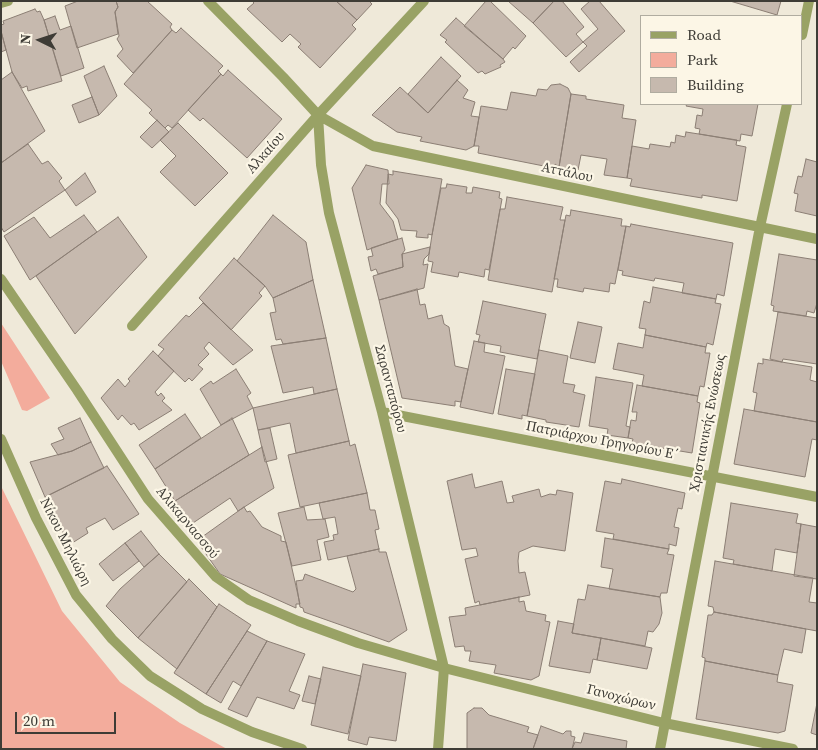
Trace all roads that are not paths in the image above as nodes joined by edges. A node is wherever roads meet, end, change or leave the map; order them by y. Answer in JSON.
{"nodes":[{"id":1,"x":8,"y":1,"type":"edge"},
{"id":2,"x":208,"y":1,"type":"edge"},
{"id":3,"x":424,"y":1,"type":"edge"},
{"id":4,"x":809,"y":1,"type":"edge"},
{"id":5,"x":1,"y":3,"type":"edge"},
{"id":6,"x":803,"y":30,"type":"edge"},
{"id":7,"x":787,"y":105,"type":"edge"},
{"id":8,"x":318,"y":116,"type":"junction"},
{"id":9,"x":760,"y":227,"type":"junction"},
{"id":10,"x":817,"y":239,"type":"edge"},
{"id":11,"x":1,"y":279,"type":"edge"},
{"id":12,"x":132,"y":326,"type":"dead end"},
{"id":13,"x":382,"y":412,"type":"junction"},
{"id":14,"x":1,"y":439,"type":"edge"},
{"id":15,"x":711,"y":477,"type":"junction"},
{"id":16,"x":817,"y":497,"type":"edge"},
{"id":17,"x":444,"y":668,"type":"junction"},
{"id":18,"x":664,"y":724,"type":"junction"},
{"id":19,"x":302,"y":749,"type":"edge"},
{"id":20,"x":438,"y":749,"type":"edge"},
{"id":21,"x":660,"y":749,"type":"edge"},
{"id":22,"x":793,"y":749,"type":"edge"}],
"edges":[{"from":1,"to":5,"type":"street"},
{"from":2,"to":8,"type":"street","name":"Αττάλου"},
{"from":3,"to":8,"type":"street","name":"Αλκαίου"},
{"from":4,"to":6,"type":"street"},
{"from":7,"to":9,"type":"street","name":"Χριστιανικής Ενώσεως"},
{"from":8,"to":9,"type":"street","name":"Αττάλου"},
{"from":8,"to":12,"type":"street","name":"Αλκαίου"},
{"from":8,"to":13,"type":"street","name":"Σαρανταπόρου"},
{"from":9,"to":10,"type":"street","name":"Αττάλου"},
{"from":9,"to":15,"type":"street","name":"Χριστιανικής Ενώσεως"},
{"from":11,"to":17,"type":"street","name":"Αλικαρνασσού"},
{"from":13,"to":15,"type":"street","name":"Πατριάρχου Γρηγορίου Ε΄"},
{"from":13,"to":17,"type":"street","name":"Σαρανταπόρου"},
{"from":14,"to":19,"type":"street","name":"Νίκου Μηλιώρη"},
{"from":15,"to":16,"type":"street","name":"Πατριάρχου Γρηγορίου Ε΄"},
{"from":15,"to":18,"type":"street","name":"Χριστιανικής Ενώσεως"},
{"from":17,"to":18,"type":"street","name":"Γανοχώρων"},
{"from":17,"to":20,"type":"street","name":"Σαρανταπόρου"},
{"from":18,"to":21,"type":"street","name":"Χριστιανικής Ενώσεως"},
{"from":18,"to":22,"type":"street","name":"Γανοχώρων"}]}
